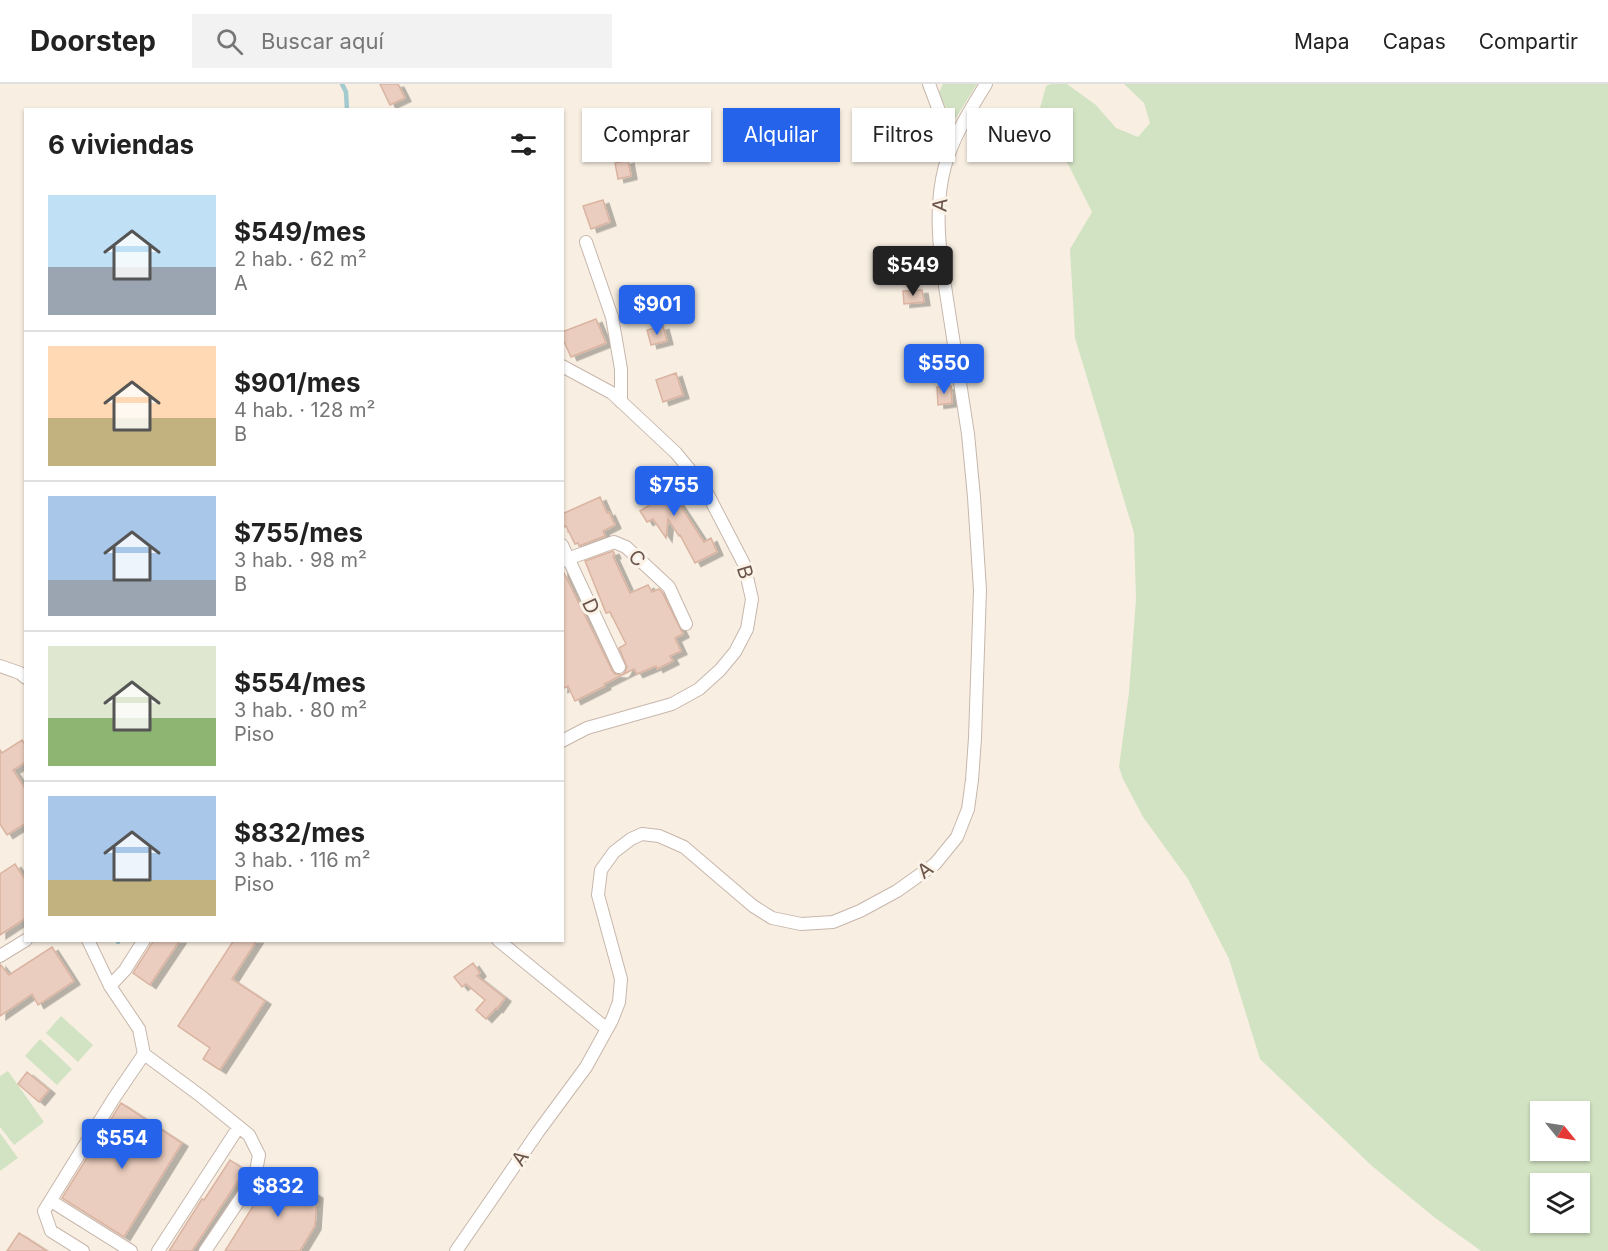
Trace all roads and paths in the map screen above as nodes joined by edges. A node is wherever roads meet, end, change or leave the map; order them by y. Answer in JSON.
{"nodes":[{"id":1,"x":928,"y":84,"type":"edge"},
{"id":2,"x":986,"y":84,"type":"edge"},
{"id":3,"x":956,"y":137,"type":"junction"},
{"id":4,"x":586,"y":242,"type":"dead end"},
{"id":5,"x":564,"y":367,"type":"edge"},
{"id":6,"x":621,"y":402,"type":"junction"},
{"id":7,"x":565,"y":560,"type":"edge"},
{"id":8,"x":686,"y":624,"type":"dead end"},
{"id":9,"x":0,"y":666,"type":"edge"},
{"id":10,"x":619,"y":667,"type":"dead end"},
{"id":11,"x":24,"y":676,"type":"edge"},
{"id":12,"x":564,"y":740,"type":"edge"},
{"id":13,"x":24,"y":941,"type":"edge"},
{"id":14,"x":89,"y":942,"type":"edge"},
{"id":15,"x":143,"y":942,"type":"edge"},
{"id":16,"x":500,"y":942,"type":"edge"},
{"id":17,"x":0,"y":956,"type":"edge"},
{"id":18,"x":110,"y":986,"type":"junction"},
{"id":19,"x":607,"y":1029,"type":"junction"},
{"id":20,"x":144,"y":1054,"type":"junction"},
{"id":21,"x":238,"y":1128,"type":"junction"},
{"id":22,"x":51,"y":1201,"type":"junction"},
{"id":23,"x":122,"y":1249,"type":"edge"},
{"id":24,"x":83,"y":1251,"type":"edge"},
{"id":25,"x":158,"y":1251,"type":"edge"},
{"id":26,"x":205,"y":1251,"type":"edge"},
{"id":27,"x":456,"y":1251,"type":"edge"}],
"edges":[{"from":1,"to":3,"type":"street"},
{"from":2,"to":3,"type":"street","name":"A"},
{"from":3,"to":19,"type":"street","name":"A"},
{"from":4,"to":6,"type":"street"},
{"from":5,"to":6,"type":"street","name":"B"},
{"from":6,"to":12,"type":"street","name":"B"},
{"from":7,"to":8,"type":"street","name":"C"},
{"from":7,"to":10,"type":"street","name":"D"},
{"from":9,"to":11,"type":"street"},
{"from":13,"to":17,"type":"street"},
{"from":14,"to":18,"type":"street"},
{"from":15,"to":18,"type":"street"},
{"from":16,"to":19,"type":"street"},
{"from":18,"to":20,"type":"street"},
{"from":19,"to":27,"type":"street","name":"A"},
{"from":20,"to":21,"type":"street"},
{"from":20,"to":22,"type":"street"},
{"from":21,"to":25,"type":"street"},
{"from":21,"to":26,"type":"street"},
{"from":22,"to":23,"type":"street"},
{"from":22,"to":24,"type":"street"}]}
